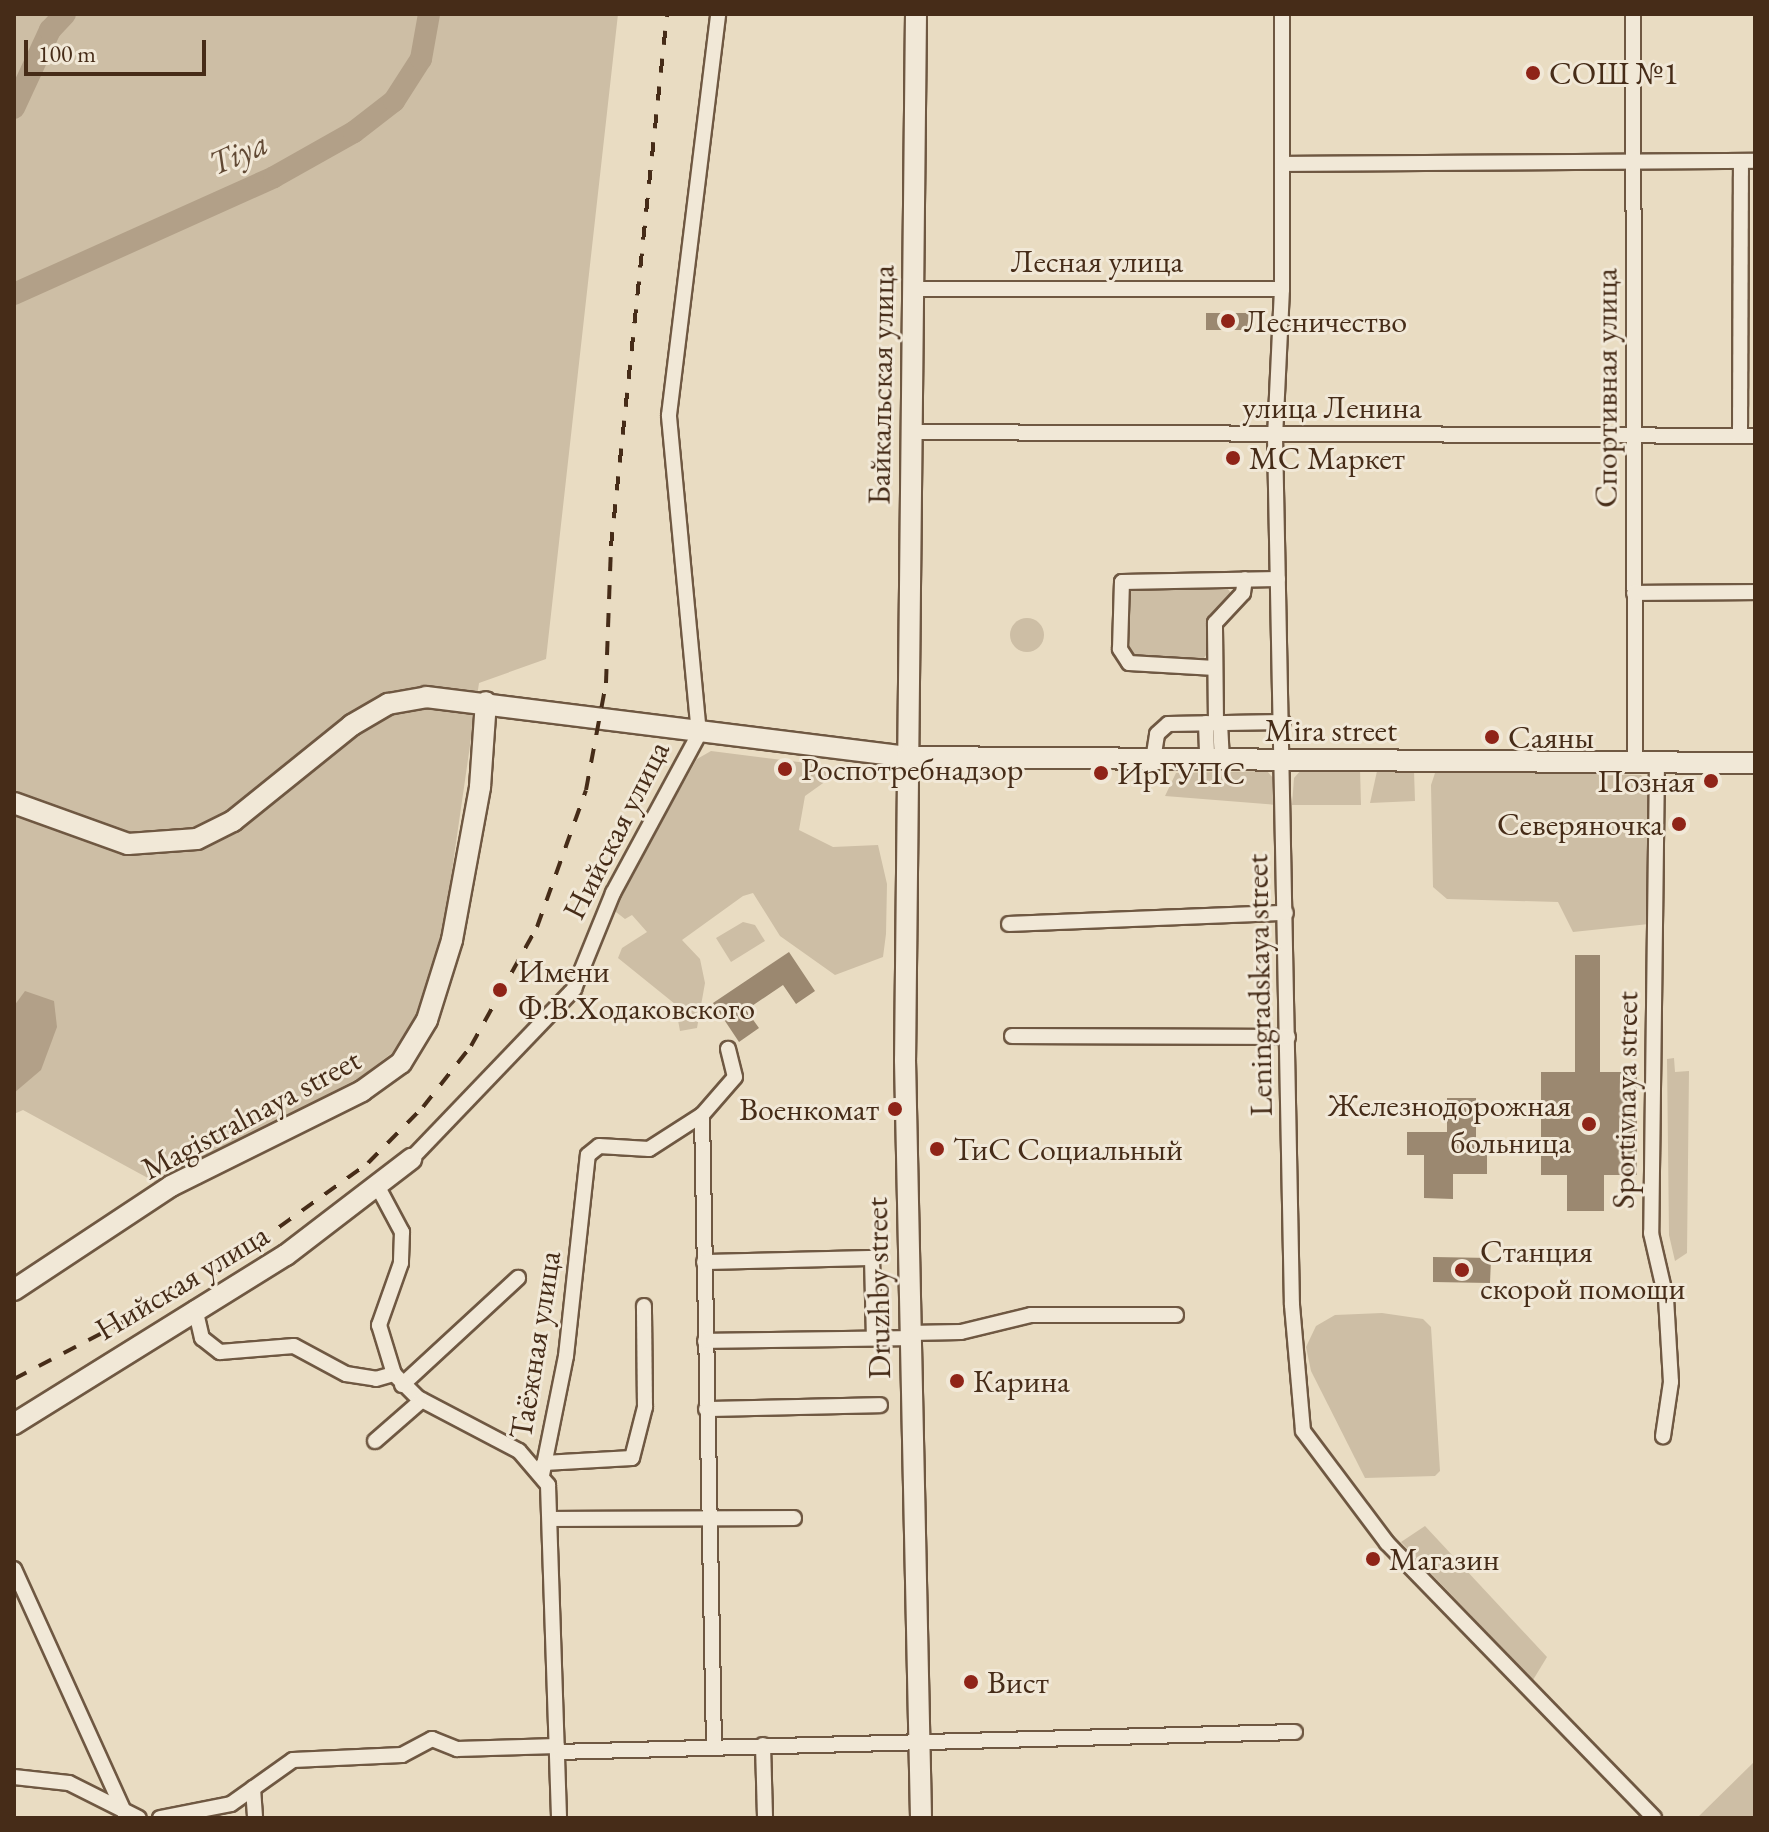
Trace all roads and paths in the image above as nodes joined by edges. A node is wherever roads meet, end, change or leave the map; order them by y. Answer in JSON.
{"nodes":[{"id":1,"x":718,"y":14,"type":"edge"},
{"id":2,"x":916,"y":14,"type":"edge"},
{"id":3,"x":1282,"y":14,"type":"edge"},
{"id":4,"x":1633,"y":14,"type":"edge"},
{"id":5,"x":1748,"y":161,"type":"edge"},
{"id":6,"x":1636,"y":162,"type":"junction"},
{"id":7,"x":1282,"y":164,"type":"junction"},
{"id":8,"x":912,"y":289,"type":"junction"},
{"id":9,"x":1282,"y":289,"type":"junction"},
{"id":10,"x":1748,"y":340,"type":"edge"},
{"id":11,"x":910,"y":432,"type":"junction"},
{"id":12,"x":1633,"y":434,"type":"junction"},
{"id":13,"x":1748,"y":436,"type":"edge"},
{"id":14,"x":1275,"y":437,"type":"junction"},
{"id":15,"x":1245,"y":579,"type":"junction"},
{"id":16,"x":1278,"y":579,"type":"junction"},
{"id":17,"x":1755,"y":592,"type":"edge"},
{"id":18,"x":1634,"y":593,"type":"junction"},
{"id":19,"x":1215,"y":668,"type":"junction"},
{"id":20,"x":486,"y":702,"type":"junction"},
{"id":21,"x":1283,"y":722,"type":"junction"},
{"id":22,"x":1214,"y":723,"type":"junction"},
{"id":23,"x":699,"y":734,"type":"junction"},
{"id":24,"x":907,"y":757,"type":"junction"},
{"id":25,"x":1153,"y":760,"type":"junction"},
{"id":26,"x":1215,"y":760,"type":"junction"},
{"id":27,"x":1284,"y":760,"type":"junction"},
{"id":28,"x":1635,"y":762,"type":"junction"},
{"id":29,"x":1657,"y":762,"type":"junction"},
{"id":30,"x":1755,"y":763,"type":"edge"},
{"id":31,"x":14,"y":803,"type":"edge"},
{"id":32,"x":1286,"y":913,"type":"junction"},
{"id":33,"x":1009,"y":924,"type":"dead end"},
{"id":34,"x":1012,"y":1036,"type":"dead end"},
{"id":35,"x":1288,"y":1037,"type":"junction"},
{"id":36,"x":728,"y":1049,"type":"dead end"},
{"id":37,"x":702,"y":1115,"type":"junction"},
{"id":38,"x":411,"y":1159,"type":"joint"},
{"id":39,"x":379,"y":1189,"type":"junction"},
{"id":40,"x":704,"y":1262,"type":"junction"},
{"id":41,"x":518,"y":1278,"type":"dead end"},
{"id":42,"x":14,"y":1290,"type":"edge"},
{"id":43,"x":644,"y":1306,"type":"dead end"},
{"id":44,"x":195,"y":1308,"type":"junction"},
{"id":45,"x":1176,"y":1315,"type":"dead end"},
{"id":46,"x":909,"y":1335,"type":"junction"},
{"id":47,"x":874,"y":1338,"type":"junction"},
{"id":48,"x":705,"y":1341,"type":"junction"},
{"id":49,"x":398,"y":1380,"type":"junction"},
{"id":50,"x":422,"y":1400,"type":"junction"},
{"id":51,"x":880,"y":1405,"type":"dead end"},
{"id":52,"x":706,"y":1409,"type":"junction"},
{"id":53,"x":14,"y":1424,"type":"edge"},
{"id":54,"x":1663,"y":1436,"type":"dead end"},
{"id":55,"x":375,"y":1441,"type":"dead end"},
{"id":56,"x":543,"y":1469,"type":"junction"},
{"id":57,"x":794,"y":1518,"type":"dead end"},
{"id":58,"x":550,"y":1519,"type":"junction"},
{"id":59,"x":709,"y":1520,"type":"junction"},
{"id":60,"x":14,"y":1569,"type":"edge"},
{"id":61,"x":1295,"y":1732,"type":"dead end"},
{"id":62,"x":919,"y":1740,"type":"junction"},
{"id":63,"x":763,"y":1745,"type":"junction"},
{"id":64,"x":714,"y":1747,"type":"junction"},
{"id":65,"x":557,"y":1749,"type":"junction"},
{"id":66,"x":14,"y":1777,"type":"edge"},
{"id":67,"x":253,"y":1788,"type":"junction"},
{"id":68,"x":126,"y":1815,"type":"edge"},
{"id":69,"x":139,"y":1818,"type":"edge"},
{"id":70,"x":160,"y":1818,"type":"edge"},
{"id":71,"x":255,"y":1818,"type":"edge"},
{"id":72,"x":559,"y":1818,"type":"edge"},
{"id":73,"x":765,"y":1818,"type":"edge"},
{"id":74,"x":921,"y":1818,"type":"edge"},
{"id":75,"x":1654,"y":1818,"type":"edge"}],
"edges":[{"from":1,"to":23,"type":"street","name":"Нийская улица"},
{"from":2,"to":8,"type":"street","name":"Байкальская улица"},
{"from":3,"to":7,"type":"street","name":"Leningradskaya street"},
{"from":4,"to":6,"type":"street","name":"Спортивная улица"},
{"from":5,"to":6,"type":"street"},
{"from":5,"to":10,"type":"street"},
{"from":6,"to":7,"type":"street"},
{"from":6,"to":12,"type":"street","name":"Спортивная улица"},
{"from":7,"to":9,"type":"street","name":"Leningradskaya street"},
{"from":8,"to":9,"type":"street","name":"Лесная улица"},
{"from":8,"to":11,"type":"street","name":"Байкальская улица"},
{"from":9,"to":14,"type":"street","name":"Leningradskaya street"},
{"from":10,"to":13,"type":"street"},
{"from":11,"to":14,"type":"street","name":"улица Ленина"},
{"from":11,"to":24,"type":"street","name":"Байкальская улица"},
{"from":12,"to":13,"type":"street","name":"улица Ленина"},
{"from":12,"to":14,"type":"street","name":"улица Ленина"},
{"from":12,"to":18,"type":"street","name":"Спортивная улица"},
{"from":14,"to":16,"type":"street","name":"Leningradskaya street"},
{"from":15,"to":16,"type":"street"},
{"from":15,"to":19,"type":"street"},
{"from":15,"to":19,"type":"street"},
{"from":16,"to":21,"type":"street","name":"Leningradskaya street"},
{"from":17,"to":18,"type":"street"},
{"from":18,"to":28,"type":"street","name":"Спортивная улица"},
{"from":19,"to":22,"type":"street"},
{"from":20,"to":23,"type":"street","name":"Mira street"},
{"from":20,"to":31,"type":"street","name":"Mira street"},
{"from":20,"to":42,"type":"street","name":"Magistralnaya street"},
{"from":21,"to":22,"type":"street"},
{"from":21,"to":27,"type":"street","name":"Leningradskaya street"},
{"from":22,"to":25,"type":"street"},
{"from":22,"to":26,"type":"street"},
{"from":23,"to":24,"type":"street","name":"Mira street"},
{"from":23,"to":38,"type":"street","name":"Нийская улица"},
{"from":24,"to":25,"type":"street","name":"Mira street"},
{"from":24,"to":46,"type":"street","name":"Druzhby street"},
{"from":25,"to":26,"type":"street","name":"Mira street"},
{"from":26,"to":27,"type":"street","name":"Mira street"},
{"from":27,"to":28,"type":"street","name":"Mira street"},
{"from":27,"to":32,"type":"street","name":"Leningradskaya street"},
{"from":28,"to":29,"type":"street","name":"Mira street"},
{"from":29,"to":30,"type":"street","name":"Mira street"},
{"from":29,"to":54,"type":"street","name":"Sportivnaya street"},
{"from":32,"to":33,"type":"street"},
{"from":32,"to":35,"type":"street","name":"Leningradskaya street"},
{"from":34,"to":35,"type":"street"},
{"from":35,"to":75,"type":"street","name":"Leningradskaya street"},
{"from":36,"to":37,"type":"street","name":"Таёжная улица"},
{"from":37,"to":40,"type":"street"},
{"from":37,"to":56,"type":"street","name":"Таёжная улица"},
{"from":38,"to":39,"type":"street","name":"Нийская улица"},
{"from":39,"to":44,"type":"street","name":"Нийская улица"},
{"from":39,"to":49,"type":"street"},
{"from":40,"to":47,"type":"street"},
{"from":40,"to":48,"type":"street"},
{"from":41,"to":49,"type":"street"},
{"from":43,"to":56,"type":"street"},
{"from":44,"to":49,"type":"street"},
{"from":44,"to":53,"type":"street","name":"Нийская улица"},
{"from":45,"to":46,"type":"street"},
{"from":46,"to":47,"type":"street"},
{"from":46,"to":62,"type":"street","name":"Druzhby street"},
{"from":47,"to":48,"type":"street"},
{"from":48,"to":52,"type":"street"},
{"from":49,"to":50,"type":"street"},
{"from":50,"to":55,"type":"street"},
{"from":50,"to":56,"type":"street"},
{"from":51,"to":52,"type":"street"},
{"from":52,"to":59,"type":"street"},
{"from":56,"to":58,"type":"street","name":"Таёжная улица"},
{"from":57,"to":59,"type":"street"},
{"from":58,"to":59,"type":"street"},
{"from":58,"to":65,"type":"street","name":"Таёжная улица"},
{"from":59,"to":64,"type":"street"},
{"from":60,"to":68,"type":"street"},
{"from":61,"to":62,"type":"street"},
{"from":62,"to":63,"type":"street"},
{"from":62,"to":74,"type":"street","name":"Druzhby street"},
{"from":63,"to":64,"type":"street"},
{"from":63,"to":73,"type":"street"},
{"from":64,"to":65,"type":"street"},
{"from":65,"to":67,"type":"street"},
{"from":65,"to":72,"type":"street","name":"Таёжная улица"},
{"from":66,"to":68,"type":"street"},
{"from":67,"to":70,"type":"street"},
{"from":67,"to":71,"type":"street"},
{"from":68,"to":69,"type":"street"}]}
